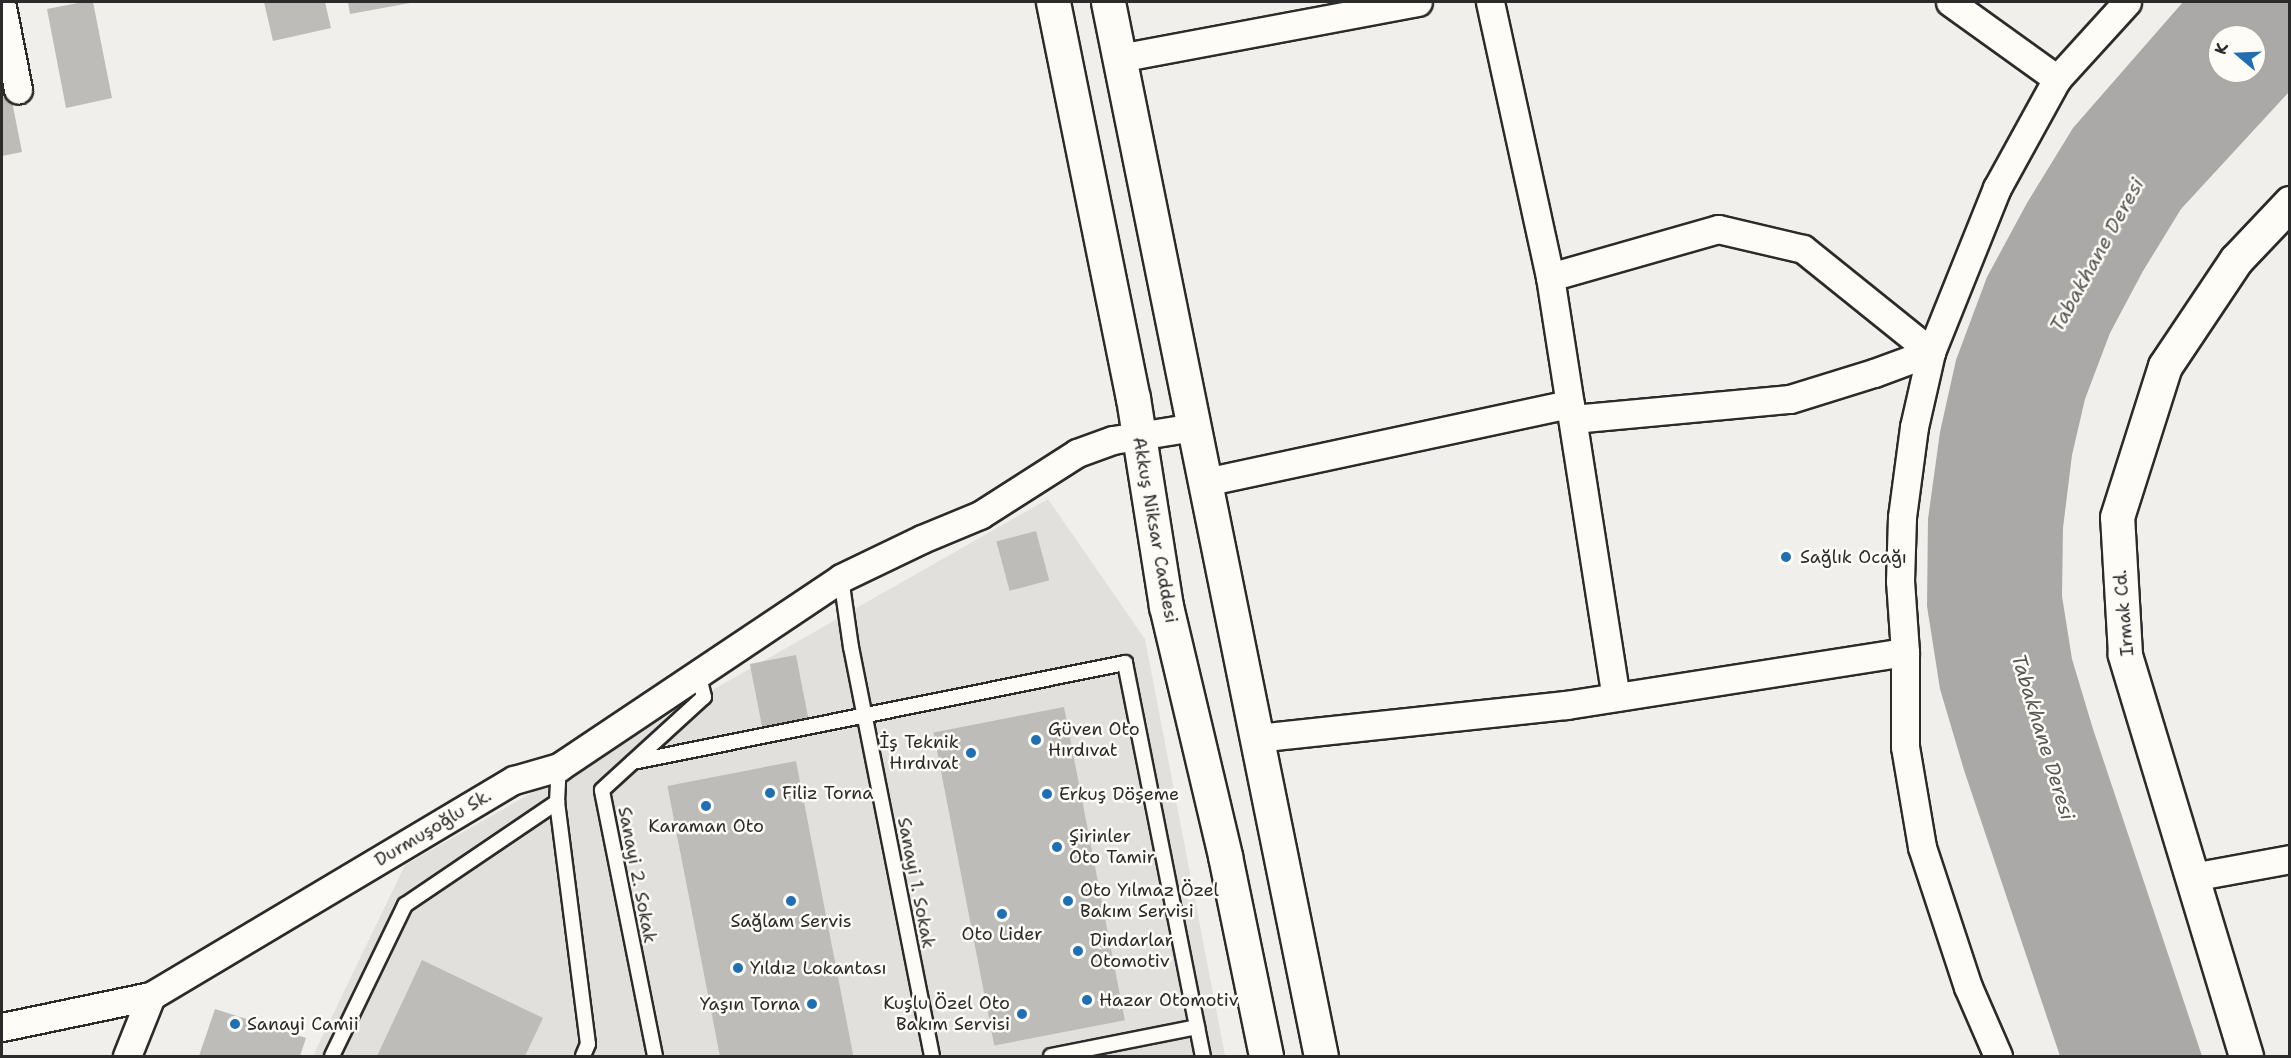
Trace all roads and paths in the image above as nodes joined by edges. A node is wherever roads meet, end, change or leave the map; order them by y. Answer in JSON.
{"nodes":[{"id":1,"x":1053,"y":2,"type":"edge"},
{"id":2,"x":1108,"y":2,"type":"edge"},
{"id":3,"x":1418,"y":2,"type":"edge"},
{"id":4,"x":1490,"y":2,"type":"edge"},
{"id":5,"x":1950,"y":2,"type":"edge"},
{"id":6,"x":2127,"y":2,"type":"edge"},
{"id":7,"x":2,"y":8,"type":"edge"},
{"id":8,"x":1119,"y":58,"type":"junction"},
{"id":9,"x":2057,"y":79,"type":"junction"},
{"id":10,"x":18,"y":89,"type":"dead end"},
{"id":11,"x":2289,"y":203,"type":"edge"},
{"id":12,"x":1550,"y":277,"type":"junction"},
{"id":13,"x":1931,"y":352,"type":"junction"},
{"id":14,"x":1571,"y":411,"type":"junction"},
{"id":15,"x":1194,"y":427,"type":"junction"},
{"id":16,"x":1139,"y":436,"type":"junction"},
{"id":17,"x":1205,"y":482,"type":"junction"},
{"id":18,"x":841,"y":578,"type":"junction"},
{"id":19,"x":1905,"y":652,"type":"junction"},
{"id":20,"x":698,"y":673,"type":"junction"},
{"id":21,"x":1616,"y":697,"type":"junction"},
{"id":22,"x":864,"y":716,"type":"junction"},
{"id":23,"x":1257,"y":738,"type":"junction"},
{"id":24,"x":633,"y":762,"type":"junction"},
{"id":25,"x":559,"y":767,"type":"junction"},
{"id":26,"x":557,"y":802,"type":"junction"},
{"id":27,"x":2289,"y":859,"type":"edge"},
{"id":28,"x":2192,"y":877,"type":"junction"},
{"id":29,"x":152,"y":996,"type":"junction"},
{"id":30,"x":2,"y":1027,"type":"edge"},
{"id":31,"x":1197,"y":1027,"type":"junction"},
{"id":32,"x":127,"y":1056,"type":"edge"},
{"id":33,"x":332,"y":1056,"type":"edge"},
{"id":34,"x":583,"y":1056,"type":"edge"},
{"id":35,"x":655,"y":1056,"type":"edge"},
{"id":36,"x":932,"y":1056,"type":"edge"},
{"id":37,"x":1052,"y":1056,"type":"edge"},
{"id":38,"x":1203,"y":1056,"type":"edge"},
{"id":39,"x":1266,"y":1056,"type":"edge"},
{"id":40,"x":1321,"y":1056,"type":"edge"},
{"id":41,"x":1998,"y":1056,"type":"edge"},
{"id":42,"x":2246,"y":1056,"type":"edge"}],
"edges":[{"from":1,"to":16,"type":"main road","name":"Akkuş Niksar Caddesi"},
{"from":2,"to":8,"type":"main road"},
{"from":3,"to":8,"type":"street"},
{"from":4,"to":12,"type":"street"},
{"from":5,"to":9,"type":"street"},
{"from":6,"to":9,"type":"street"},
{"from":7,"to":10,"type":"street"},
{"from":8,"to":15,"type":"main road"},
{"from":9,"to":13,"type":"street"},
{"from":11,"to":28,"type":"main road","name":"Irmak Cd."},
{"from":12,"to":13,"type":"street"},
{"from":12,"to":14,"type":"street"},
{"from":13,"to":14,"type":"street"},
{"from":13,"to":19,"type":"street"},
{"from":14,"to":17,"type":"street"},
{"from":14,"to":21,"type":"street"},
{"from":15,"to":16,"type":"street","name":"Durmuşoğlu Sk."},
{"from":15,"to":17,"type":"main road"},
{"from":16,"to":18,"type":"street","name":"Durmuşoğlu Sk."},
{"from":16,"to":39,"type":"main road","name":"Akkuş Niksar Caddesi"},
{"from":17,"to":23,"type":"main road"},
{"from":18,"to":20,"type":"street","name":"Durmuşoğlu Sk."},
{"from":18,"to":22,"type":"lane","name":"Sanayi 1. Sokak"},
{"from":19,"to":21,"type":"street"},
{"from":19,"to":41,"type":"street"},
{"from":20,"to":24,"type":"lane","name":"Sanayi 2. Sokak"},
{"from":20,"to":25,"type":"street","name":"Durmuşoğlu Sk."},
{"from":21,"to":23,"type":"street"},
{"from":22,"to":24,"type":"lane"},
{"from":22,"to":31,"type":"lane"},
{"from":22,"to":36,"type":"lane","name":"Sanayi 1. Sokak"},
{"from":23,"to":40,"type":"main road"},
{"from":24,"to":35,"type":"lane","name":"Sanayi 2. Sokak"},
{"from":25,"to":26,"type":"lane"},
{"from":25,"to":29,"type":"street","name":"Durmuşoğlu Sk."},
{"from":26,"to":33,"type":"lane"},
{"from":26,"to":34,"type":"lane"},
{"from":27,"to":28,"type":"street"},
{"from":28,"to":42,"type":"main road","name":"Irmak Cd."},
{"from":29,"to":30,"type":"street","name":"Durmuşoğlu Sk."},
{"from":29,"to":32,"type":"street"},
{"from":31,"to":37,"type":"lane"},
{"from":31,"to":38,"type":"lane"}]}
